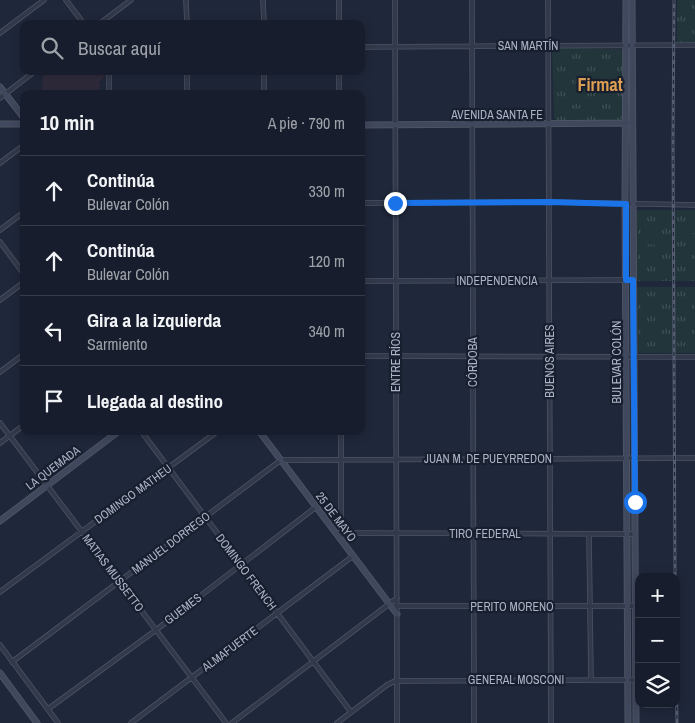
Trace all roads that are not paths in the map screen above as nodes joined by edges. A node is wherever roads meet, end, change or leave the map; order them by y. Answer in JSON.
{"nodes":[{"id":1,"x":44,"y":0,"type":"edge"},
{"id":2,"x":66,"y":0,"type":"edge"},
{"id":3,"x":131,"y":0,"type":"edge"},
{"id":4,"x":186,"y":0,"type":"edge"},
{"id":5,"x":263,"y":0,"type":"edge"},
{"id":6,"x":339,"y":0,"type":"edge"},
{"id":7,"x":395,"y":0,"type":"edge"},
{"id":8,"x":472,"y":0,"type":"edge"},
{"id":9,"x":548,"y":0,"type":"edge"},
{"id":10,"x":626,"y":0,"type":"edge"},
{"id":11,"x":632,"y":0,"type":"edge"},
{"id":12,"x":107,"y":18,"type":"joint"},
{"id":13,"x":81,"y":20,"type":"edge"},
{"id":14,"x":104,"y":20,"type":"edge"},
{"id":15,"x":186,"y":20,"type":"edge"},
{"id":16,"x":264,"y":20,"type":"edge"},
{"id":17,"x":339,"y":20,"type":"edge"},
{"id":18,"x":0,"y":33,"type":"edge"},
{"id":19,"x":629,"y":45,"type":"junction"},
{"id":20,"x":695,"y":45,"type":"edge"},
{"id":21,"x":472,"y":46,"type":"junction"},
{"id":22,"x":549,"y":46,"type":"junction"},
{"id":23,"x":365,"y":47,"type":"edge"},
{"id":24,"x":395,"y":47,"type":"junction"},
{"id":25,"x":30,"y":75,"type":"edge"},
{"id":26,"x":109,"y":75,"type":"edge"},
{"id":27,"x":187,"y":75,"type":"edge"},
{"id":28,"x":264,"y":75,"type":"edge"},
{"id":29,"x":339,"y":75,"type":"edge"},
{"id":30,"x":0,"y":87,"type":"edge"},
{"id":31,"x":109,"y":90,"type":"edge"},
{"id":32,"x":187,"y":90,"type":"edge"},
{"id":33,"x":264,"y":90,"type":"edge"},
{"id":34,"x":339,"y":90,"type":"edge"},
{"id":35,"x":5,"y":94,"type":"junction"},
{"id":36,"x":0,"y":98,"type":"edge"},
{"id":37,"x":20,"y":113,"type":"edge"},
{"id":38,"x":626,"y":123,"type":"junction"},
{"id":39,"x":632,"y":123,"type":"junction"},
{"id":40,"x":0,"y":124,"type":"edge"},
{"id":41,"x":20,"y":124,"type":"edge"},
{"id":42,"x":549,"y":124,"type":"junction"},
{"id":43,"x":365,"y":125,"type":"edge"},
{"id":44,"x":395,"y":125,"type":"junction"},
{"id":45,"x":472,"y":125,"type":"junction"},
{"id":46,"x":20,"y":148,"type":"edge"},
{"id":47,"x":0,"y":163,"type":"edge"},
{"id":48,"x":549,"y":202,"type":"junction"},
{"id":49,"x":365,"y":203,"type":"edge"},
{"id":50,"x":395,"y":203,"type":"junction"},
{"id":51,"x":472,"y":203,"type":"junction"},
{"id":52,"x":626,"y":204,"type":"junction"},
{"id":53,"x":633,"y":205,"type":"junction"},
{"id":54,"x":695,"y":205,"type":"edge"},
{"id":55,"x":20,"y":215,"type":"edge"},
{"id":56,"x":0,"y":230,"type":"edge"},
{"id":57,"x":0,"y":242,"type":"edge"},
{"id":58,"x":20,"y":269,"type":"edge"},
{"id":59,"x":626,"y":280,"type":"junction"},
{"id":60,"x":633,"y":280,"type":"junction"},
{"id":61,"x":365,"y":281,"type":"edge"},
{"id":62,"x":396,"y":281,"type":"junction"},
{"id":63,"x":472,"y":281,"type":"junction"},
{"id":64,"x":550,"y":281,"type":"junction"},
{"id":65,"x":20,"y":285,"type":"edge"},
{"id":66,"x":0,"y":300,"type":"edge"},
{"id":67,"x":365,"y":356,"type":"edge"},
{"id":68,"x":396,"y":356,"type":"junction"},
{"id":69,"x":20,"y":357,"type":"edge"},
{"id":70,"x":472,"y":357,"type":"junction"},
{"id":71,"x":695,"y":357,"type":"edge"},
{"id":72,"x":550,"y":358,"type":"junction"},
{"id":73,"x":627,"y":358,"type":"junction"},
{"id":74,"x":634,"y":358,"type":"junction"},
{"id":75,"x":0,"y":372,"type":"edge"},
{"id":76,"x":0,"y":423,"type":"edge"},
{"id":77,"x":20,"y":428,"type":"edge"},
{"id":78,"x":114,"y":435,"type":"edge"},
{"id":79,"x":144,"y":435,"type":"edge"},
{"id":80,"x":213,"y":435,"type":"edge"},
{"id":81,"x":262,"y":435,"type":"edge"},
{"id":82,"x":265,"y":435,"type":"edge"},
{"id":83,"x":341,"y":435,"type":"edge"},
{"id":84,"x":10,"y":436,"type":"junction"},
{"id":85,"x":265,"y":440,"type":"junction"},
{"id":86,"x":0,"y":443,"type":"edge"},
{"id":87,"x":550,"y":458,"type":"junction"},
{"id":88,"x":627,"y":458,"type":"junction"},
{"id":89,"x":635,"y":458,"type":"junction"},
{"id":90,"x":695,"y":458,"type":"edge"},
{"id":91,"x":396,"y":459,"type":"junction"},
{"id":92,"x":473,"y":459,"type":"junction"},
{"id":93,"x":281,"y":460,"type":"junction"},
{"id":94,"x":341,"y":460,"type":"junction"},
{"id":95,"x":168,"y":468,"type":"junction"},
{"id":96,"x":47,"y":485,"type":"junction"},
{"id":97,"x":316,"y":507,"type":"junction"},
{"id":98,"x":205,"y":517,"type":"junction"},
{"id":99,"x":0,"y":521,"type":"edge"},
{"id":100,"x":82,"y":532,"type":"junction"},
{"id":101,"x":338,"y":533,"type":"junction"},
{"id":102,"x":397,"y":534,"type":"junction"},
{"id":103,"x":551,"y":534,"type":"junction"},
{"id":104,"x":589,"y":534,"type":"junction"},
{"id":105,"x":628,"y":534,"type":"junction"},
{"id":106,"x":635,"y":534,"type":"junction"},
{"id":107,"x":473,"y":535,"type":"junction"},
{"id":108,"x":353,"y":556,"type":"junction"},
{"id":109,"x":241,"y":565,"type":"junction"},
{"id":110,"x":635,"y":573,"type":"edge"},
{"id":111,"x":119,"y":581,"type":"junction"},
{"id":112,"x":0,"y":592,"type":"edge"},
{"id":113,"x":397,"y":598,"type":"junction"},
{"id":114,"x":390,"y":604,"type":"junction"},
{"id":115,"x":397,"y":606,"type":"junction"},
{"id":116,"x":474,"y":606,"type":"junction"},
{"id":117,"x":628,"y":606,"type":"junction"},
{"id":118,"x":635,"y":606,"type":"edge"},
{"id":119,"x":551,"y":607,"type":"junction"},
{"id":120,"x":590,"y":607,"type":"junction"},
{"id":121,"x":277,"y":613,"type":"junction"},
{"id":122,"x":397,"y":614,"type":"junction"},
{"id":123,"x":635,"y":618,"type":"edge"},
{"id":124,"x":156,"y":630,"type":"junction"},
{"id":125,"x":0,"y":645,"type":"edge"},
{"id":126,"x":313,"y":661,"type":"junction"},
{"id":127,"x":12,"y":662,"type":"junction"},
{"id":128,"x":635,"y":663,"type":"edge"},
{"id":129,"x":0,"y":673,"type":"edge"},
{"id":130,"x":192,"y":678,"type":"junction"},
{"id":131,"x":474,"y":680,"type":"junction"},
{"id":132,"x":551,"y":680,"type":"junction"},
{"id":133,"x":591,"y":680,"type":"junction"},
{"id":134,"x":628,"y":680,"type":"junction"},
{"id":135,"x":635,"y":680,"type":"edge"},
{"id":136,"x":397,"y":681,"type":"junction"},
{"id":137,"x":636,"y":708,"type":"edge"},
{"id":138,"x":48,"y":709,"type":"junction"},
{"id":139,"x":351,"y":712,"type":"junction"},
{"id":140,"x":37,"y":723,"type":"edge"},
{"id":141,"x":58,"y":723,"type":"edge"},
{"id":142,"x":131,"y":723,"type":"edge"},
{"id":143,"x":226,"y":723,"type":"edge"},
{"id":144,"x":232,"y":723,"type":"edge"},
{"id":145,"x":337,"y":723,"type":"edge"},
{"id":146,"x":397,"y":723,"type":"edge"},
{"id":147,"x":474,"y":723,"type":"edge"},
{"id":148,"x":551,"y":723,"type":"edge"},
{"id":149,"x":628,"y":723,"type":"edge"},
{"id":150,"x":636,"y":723,"type":"edge"}],
"edges":[{"from":1,"to":18,"type":"street"},
{"from":2,"to":13,"type":"street"},
{"from":3,"to":12,"type":"street"},
{"from":4,"to":15,"type":"street"},
{"from":5,"to":16,"type":"street"},
{"from":6,"to":17,"type":"street"},
{"from":7,"to":24,"type":"street","name":"ENTRE RÍOS"},
{"from":8,"to":21,"type":"street","name":"CÓRDOBA"},
{"from":9,"to":22,"type":"street","name":"BUENOS AIRES"},
{"from":10,"to":19,"type":"main road","name":"BULEVAR COLÓN"},
{"from":11,"to":19,"type":"main road","name":"BULEVAR COLÓN"},
{"from":12,"to":14,"type":"street"},
{"from":19,"to":20,"type":"street","name":"SAN MARTÍN"},
{"from":19,"to":22,"type":"street","name":"SAN MARTÍN"},
{"from":19,"to":38,"type":"main road","name":"BULEVAR COLÓN"},
{"from":19,"to":39,"type":"main road","name":"BULEVAR COLÓN"},
{"from":21,"to":22,"type":"street","name":"SAN MARTÍN"},
{"from":21,"to":24,"type":"street","name":"SAN MARTÍN"},
{"from":21,"to":45,"type":"street","name":"CÓRDOBA"},
{"from":22,"to":42,"type":"street","name":"BUENOS AIRES"},
{"from":23,"to":24,"type":"street","name":"SAN MARTÍN"},
{"from":24,"to":44,"type":"street","name":"ENTRE RÍOS"},
{"from":25,"to":35,"type":"street"},
{"from":26,"to":31,"type":"street"},
{"from":27,"to":32,"type":"street"},
{"from":28,"to":33,"type":"street"},
{"from":29,"to":34,"type":"street"},
{"from":30,"to":35,"type":"main road"},
{"from":35,"to":36,"type":"street"},
{"from":35,"to":37,"type":"main road"},
{"from":38,"to":39,"type":"main road","name":"AVENIDA SANTA FE"},
{"from":38,"to":42,"type":"main road","name":"AVENIDA SANTA FE"},
{"from":38,"to":52,"type":"main road","name":"BULEVAR COLÓN"},
{"from":39,"to":53,"type":"main road","name":"BULEVAR COLÓN"},
{"from":40,"to":41,"type":"main road"},
{"from":42,"to":45,"type":"main road","name":"AVENIDA SANTA FE"},
{"from":42,"to":48,"type":"street","name":"BUENOS AIRES"},
{"from":43,"to":44,"type":"main road","name":"AVENIDA SANTA FE"},
{"from":44,"to":45,"type":"main road","name":"AVENIDA SANTA FE"},
{"from":44,"to":50,"type":"street","name":"ENTRE RÍOS"},
{"from":45,"to":51,"type":"street","name":"CÓRDOBA"},
{"from":46,"to":47,"type":"street"},
{"from":48,"to":51,"type":"street"},
{"from":48,"to":52,"type":"street"},
{"from":48,"to":64,"type":"street","name":"BUENOS AIRES"},
{"from":49,"to":50,"type":"street"},
{"from":50,"to":51,"type":"street"},
{"from":50,"to":62,"type":"street","name":"ENTRE RÍOS"},
{"from":51,"to":63,"type":"street","name":"CÓRDOBA"},
{"from":52,"to":53,"type":"street"},
{"from":52,"to":59,"type":"main road","name":"BULEVAR COLÓN"},
{"from":53,"to":54,"type":"street"},
{"from":53,"to":60,"type":"main road","name":"BULEVAR COLÓN"},
{"from":55,"to":56,"type":"street"},
{"from":57,"to":58,"type":"street"},
{"from":59,"to":60,"type":"street","name":"INDEPENDENCIA"},
{"from":59,"to":64,"type":"street","name":"INDEPENDENCIA"},
{"from":59,"to":73,"type":"main road","name":"BULEVAR COLÓN"},
{"from":60,"to":74,"type":"main road","name":"BULEVAR COLÓN"},
{"from":61,"to":62,"type":"street","name":"INDEPENDENCIA"},
{"from":62,"to":63,"type":"street","name":"INDEPENDENCIA"},
{"from":62,"to":68,"type":"street","name":"ENTRE RÍOS"},
{"from":63,"to":64,"type":"street","name":"INDEPENDENCIA"},
{"from":63,"to":70,"type":"street","name":"CÓRDOBA"},
{"from":64,"to":72,"type":"street","name":"BUENOS AIRES"},
{"from":65,"to":66,"type":"street"},
{"from":67,"to":68,"type":"street"},
{"from":68,"to":70,"type":"street"},
{"from":68,"to":91,"type":"street","name":"ENTRE RÍOS"},
{"from":69,"to":75,"type":"street"},
{"from":70,"to":72,"type":"street"},
{"from":70,"to":92,"type":"street","name":"CÓRDOBA"},
{"from":71,"to":74,"type":"street"},
{"from":72,"to":73,"type":"street"},
{"from":72,"to":87,"type":"street","name":"BUENOS AIRES"},
{"from":73,"to":74,"type":"street"},
{"from":73,"to":88,"type":"main road","name":"BULEVAR COLÓN"},
{"from":74,"to":89,"type":"main road","name":"BULEVAR COLÓN"},
{"from":76,"to":84,"type":"street","name":"MATIAS MUSSETTO"},
{"from":77,"to":84,"type":"street"},
{"from":78,"to":96,"type":"main road","name":"LA QUEMADA"},
{"from":79,"to":95,"type":"street","name":"DOMINGO FRENCH"},
{"from":80,"to":95,"type":"street","name":"DOMINGO MATHEU"},
{"from":81,"to":85,"type":"main road","name":"25 DE MAYO"},
{"from":82,"to":85,"type":"street"},
{"from":83,"to":94,"type":"street"},
{"from":84,"to":86,"type":"street"},
{"from":84,"to":96,"type":"street","name":"MATIAS MUSSETTO"},
{"from":85,"to":93,"type":"main road","name":"25 DE MAYO"},
{"from":87,"to":88,"type":"street","name":"JUAN M. DE PUEYRREDON"},
{"from":87,"to":92,"type":"street","name":"JUAN M. DE PUEYRREDON"},
{"from":87,"to":103,"type":"street","name":"BUENOS AIRES"},
{"from":88,"to":89,"type":"street","name":"JUAN M. DE PUEYRREDON"},
{"from":88,"to":105,"type":"main road","name":"BULEVAR COLÓN"},
{"from":89,"to":90,"type":"street","name":"JUAN M. DE PUEYRREDON"},
{"from":89,"to":106,"type":"main road","name":"BULEVAR COLÓN"},
{"from":91,"to":92,"type":"street","name":"JUAN M. DE PUEYRREDON"},
{"from":91,"to":94,"type":"street","name":"JUAN M. DE PUEYRREDON"},
{"from":91,"to":102,"type":"street","name":"ENTRE RÍOS"},
{"from":92,"to":107,"type":"street","name":"CÓRDOBA"},
{"from":93,"to":94,"type":"street","name":"JUAN M. DE PUEYRREDON"},
{"from":93,"to":97,"type":"main road","name":"25 DE MAYO"},
{"from":93,"to":98,"type":"street","name":"MANUEL DORREGO"},
{"from":94,"to":101,"type":"street"},
{"from":95,"to":98,"type":"street","name":"DOMINGO FRENCH"},
{"from":95,"to":100,"type":"street","name":"DOMINGO MATHEU"},
{"from":96,"to":99,"type":"main road","name":"LA QUEMADA"},
{"from":96,"to":100,"type":"street","name":"MATIAS MUSSETTO"},
{"from":97,"to":101,"type":"main road","name":"25 DE MAYO"},
{"from":97,"to":109,"type":"street","name":"GUEMES"},
{"from":98,"to":109,"type":"street","name":"DOMINGO FRENCH"},
{"from":98,"to":111,"type":"street","name":"MANUEL DORREGO"},
{"from":100,"to":111,"type":"street","name":"MATIAS MUSSETTO"},
{"from":100,"to":112,"type":"street","name":"DOMINGO MATHEU"},
{"from":101,"to":102,"type":"street","name":"TIRO FEDERAL"},
{"from":101,"to":108,"type":"main road","name":"25 DE MAYO"},
{"from":102,"to":107,"type":"street","name":"TIRO FEDERAL"},
{"from":102,"to":113,"type":"street","name":"ENTRE RÍOS"},
{"from":103,"to":104,"type":"street","name":"TIRO FEDERAL"},
{"from":103,"to":107,"type":"street","name":"TIRO FEDERAL"},
{"from":103,"to":119,"type":"street","name":"BUENOS AIRES"},
{"from":104,"to":105,"type":"street","name":"TIRO FEDERAL"},
{"from":104,"to":120,"type":"street"},
{"from":105,"to":106,"type":"street","name":"TIRO FEDERAL"},
{"from":105,"to":117,"type":"main road","name":"BULEVAR COLÓN"},
{"from":106,"to":110,"type":"main road","name":"BULEVAR COLÓN"},
{"from":107,"to":116,"type":"street","name":"CÓRDOBA"},
{"from":108,"to":114,"type":"main road","name":"25 DE MAYO"},
{"from":108,"to":121,"type":"street","name":"ALMAFUERTE"},
{"from":109,"to":121,"type":"street","name":"DOMINGO FRENCH"},
{"from":109,"to":124,"type":"street","name":"GUEMES"},
{"from":111,"to":124,"type":"street","name":"MATIAS MUSSETTO"},
{"from":111,"to":127,"type":"street","name":"MANUEL DORREGO"},
{"from":113,"to":114,"type":"street"},
{"from":113,"to":115,"type":"street","name":"ENTRE RÍOS"},
{"from":114,"to":115,"type":"street","name":"PERITO MORENO"},
{"from":114,"to":122,"type":"main road","name":"25 DE MAYO"},
{"from":114,"to":126,"type":"street"},
{"from":115,"to":116,"type":"street","name":"PERITO MORENO"},
{"from":115,"to":122,"type":"street","name":"ENTRE RÍOS"},
{"from":116,"to":119,"type":"street","name":"PERITO MORENO"},
{"from":116,"to":131,"type":"street","name":"CÓRDOBA"},
{"from":117,"to":118,"type":"street","name":"PERITO MORENO"},
{"from":117,"to":120,"type":"street","name":"PERITO MORENO"},
{"from":117,"to":134,"type":"main road","name":"BULEVAR COLÓN"},
{"from":119,"to":120,"type":"street","name":"PERITO MORENO"},
{"from":119,"to":132,"type":"street","name":"BUENOS AIRES"},
{"from":120,"to":133,"type":"street"},
{"from":121,"to":126,"type":"street","name":"DOMINGO FRENCH"},
{"from":121,"to":130,"type":"street","name":"ALMAFUERTE"},
{"from":122,"to":136,"type":"street","name":"ENTRE RÍOS"},
{"from":123,"to":128,"type":"main road","name":"BULEVAR COLÓN"},
{"from":124,"to":130,"type":"street","name":"MATIAS MUSSETTO"},
{"from":124,"to":138,"type":"street","name":"GUEMES"},
{"from":125,"to":127,"type":"street"},
{"from":126,"to":139,"type":"street","name":"DOMINGO FRENCH"},
{"from":126,"to":144,"type":"street"},
{"from":127,"to":138,"type":"street"},
{"from":129,"to":140,"type":"main road"},
{"from":130,"to":142,"type":"street","name":"ALMAFUERTE"},
{"from":130,"to":143,"type":"street","name":"MATIAS MUSSETTO"},
{"from":131,"to":132,"type":"street","name":"GENERAL MOSCONI"},
{"from":131,"to":136,"type":"street","name":"GENERAL MOSCONI"},
{"from":131,"to":147,"type":"street","name":"CÓRDOBA"},
{"from":132,"to":133,"type":"street","name":"GENERAL MOSCONI"},
{"from":132,"to":148,"type":"street","name":"BUENOS AIRES"},
{"from":133,"to":134,"type":"street","name":"GENERAL MOSCONI"},
{"from":134,"to":135,"type":"street","name":"GENERAL MOSCONI"},
{"from":134,"to":149,"type":"main road","name":"BULEVAR COLÓN"},
{"from":136,"to":139,"type":"street"},
{"from":136,"to":146,"type":"street","name":"ENTRE RÍOS"},
{"from":137,"to":150,"type":"main road","name":"BULEVAR COLÓN"},
{"from":138,"to":141,"type":"street"},
{"from":139,"to":145,"type":"street"}]}
